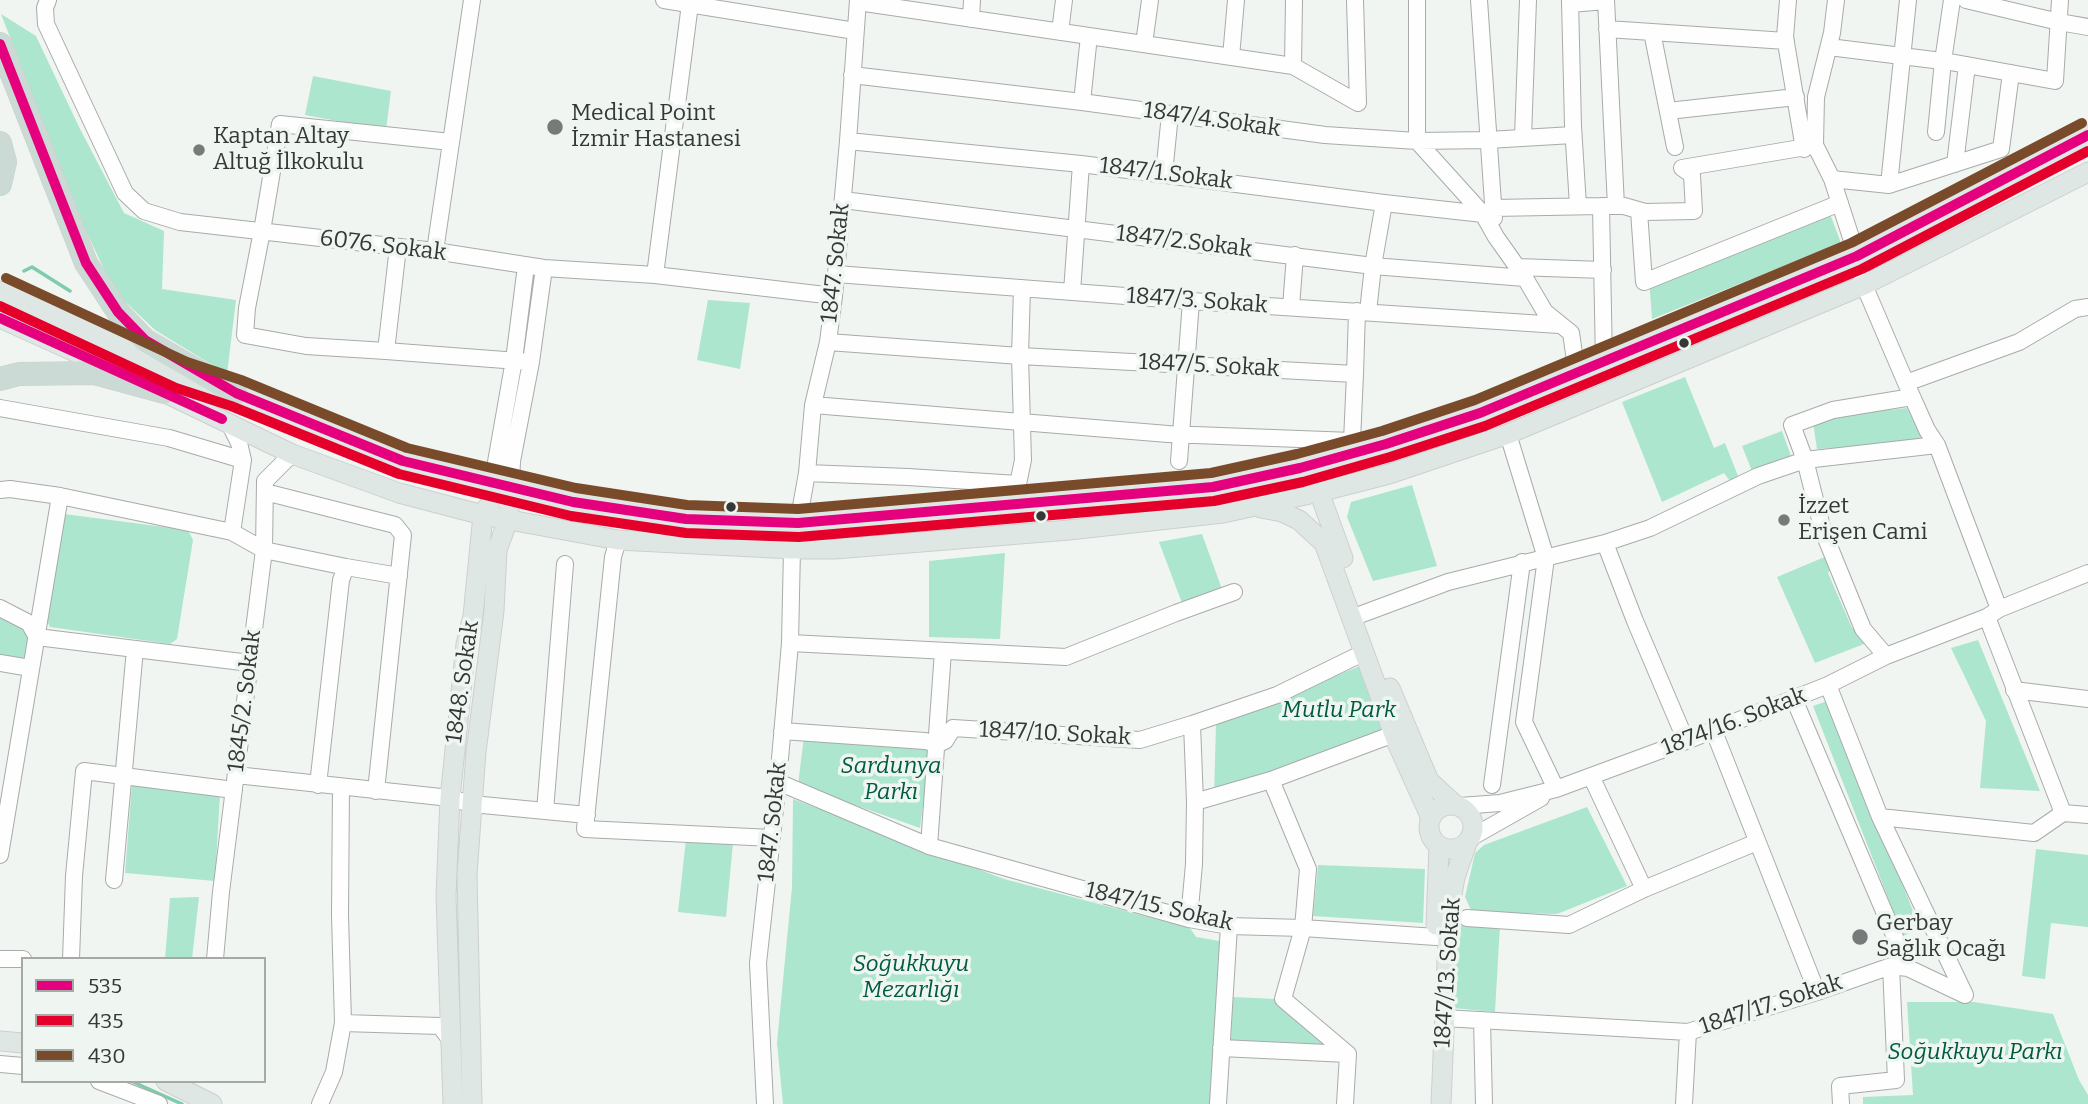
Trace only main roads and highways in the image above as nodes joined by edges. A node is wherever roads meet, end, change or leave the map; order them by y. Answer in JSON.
{"nodes":[{"id":1,"x":0,"y":44,"type":"edge"},
{"id":2,"x":2088,"y":135,"type":"edge"},
{"id":3,"x":0,"y":143,"type":"edge"},
{"id":4,"x":2088,"y":172,"type":"edge"},
{"id":5,"x":0,"y":184,"type":"edge"},
{"id":6,"x":0,"y":291,"type":"edge"},
{"id":7,"x":0,"y":318,"type":"edge"},
{"id":8,"x":0,"y":379,"type":"edge"},
{"id":9,"x":164,"y":391,"type":"junction"},
{"id":10,"x":236,"y":393,"type":"junction"},
{"id":11,"x":1300,"y":468,"type":"junction"},
{"id":12,"x":1359,"y":482,"type":"junction"},
{"id":13,"x":504,"y":485,"type":"junction"},
{"id":14,"x":1313,"y":494,"type":"junction"},
{"id":15,"x":1250,"y":507,"type":"junction"},
{"id":16,"x":483,"y":515,"type":"junction"},
{"id":17,"x":508,"y":520,"type":"junction"},
{"id":18,"x":1324,"y":543,"type":"junction"},
{"id":19,"x":1348,"y":572,"type":"junction"},
{"id":20,"x":1457,"y":805,"type":"junction"},
{"id":21,"x":1431,"y":818,"type":"junction"},
{"id":22,"x":1469,"y":840,"type":"junction"},
{"id":23,"x":1439,"y":846,"type":"junction"},
{"id":24,"x":0,"y":1041,"type":"edge"},
{"id":25,"x":21,"y":1043,"type":"edge"},
{"id":26,"x":170,"y":1083,"type":"edge"},
{"id":27,"x":212,"y":1104,"type":"edge"},
{"id":28,"x":453,"y":1104,"type":"edge"},
{"id":29,"x":472,"y":1104,"type":"edge"},
{"id":30,"x":1430,"y":1104,"type":"edge"},
{"id":31,"x":1441,"y":1104,"type":"edge"}],
"edges":[{"from":1,"to":10,"type":"highway"},
{"from":2,"to":11,"type":"main road"},
{"from":3,"to":5,"type":"highway"},
{"from":4,"to":12,"type":"main road"},
{"from":6,"to":10,"type":"main road"},
{"from":7,"to":9,"type":"main road"},
{"from":8,"to":9,"type":"highway"},
{"from":9,"to":16,"type":"main road"},
{"from":10,"to":13,"type":"main road"},
{"from":11,"to":13,"type":"main road"},
{"from":11,"to":14,"type":"main road"},
{"from":12,"to":14,"type":"main road"},
{"from":12,"to":19,"type":"main road"},
{"from":13,"to":16,"type":"main road","name":"1848. Sokak"},
{"from":13,"to":17,"type":"main road","name":"1848. Sokak"},
{"from":14,"to":15,"type":"main road"},
{"from":14,"to":18,"type":"main road"},
{"from":14,"to":19,"type":"main road"},
{"from":15,"to":17,"type":"main road"},
{"from":15,"to":18,"type":"main road"},
{"from":16,"to":17,"type":"main road"},
{"from":16,"to":28,"type":"main road","name":"1848. Sokak"},
{"from":17,"to":29,"type":"main road","name":"1848. Sokak"},
{"from":18,"to":21,"type":"main road"},
{"from":19,"to":20,"type":"main road"},
{"from":20,"to":21,"type":"main road"},
{"from":20,"to":22,"type":"main road"},
{"from":21,"to":23,"type":"main road"},
{"from":22,"to":23,"type":"main road"},
{"from":22,"to":31,"type":"main road","name":"1847/13. Sokak"},
{"from":23,"to":30,"type":"main road","name":"1847/13. Sokak"},
{"from":24,"to":25,"type":"main road"},
{"from":26,"to":27,"type":"main road"}]}
